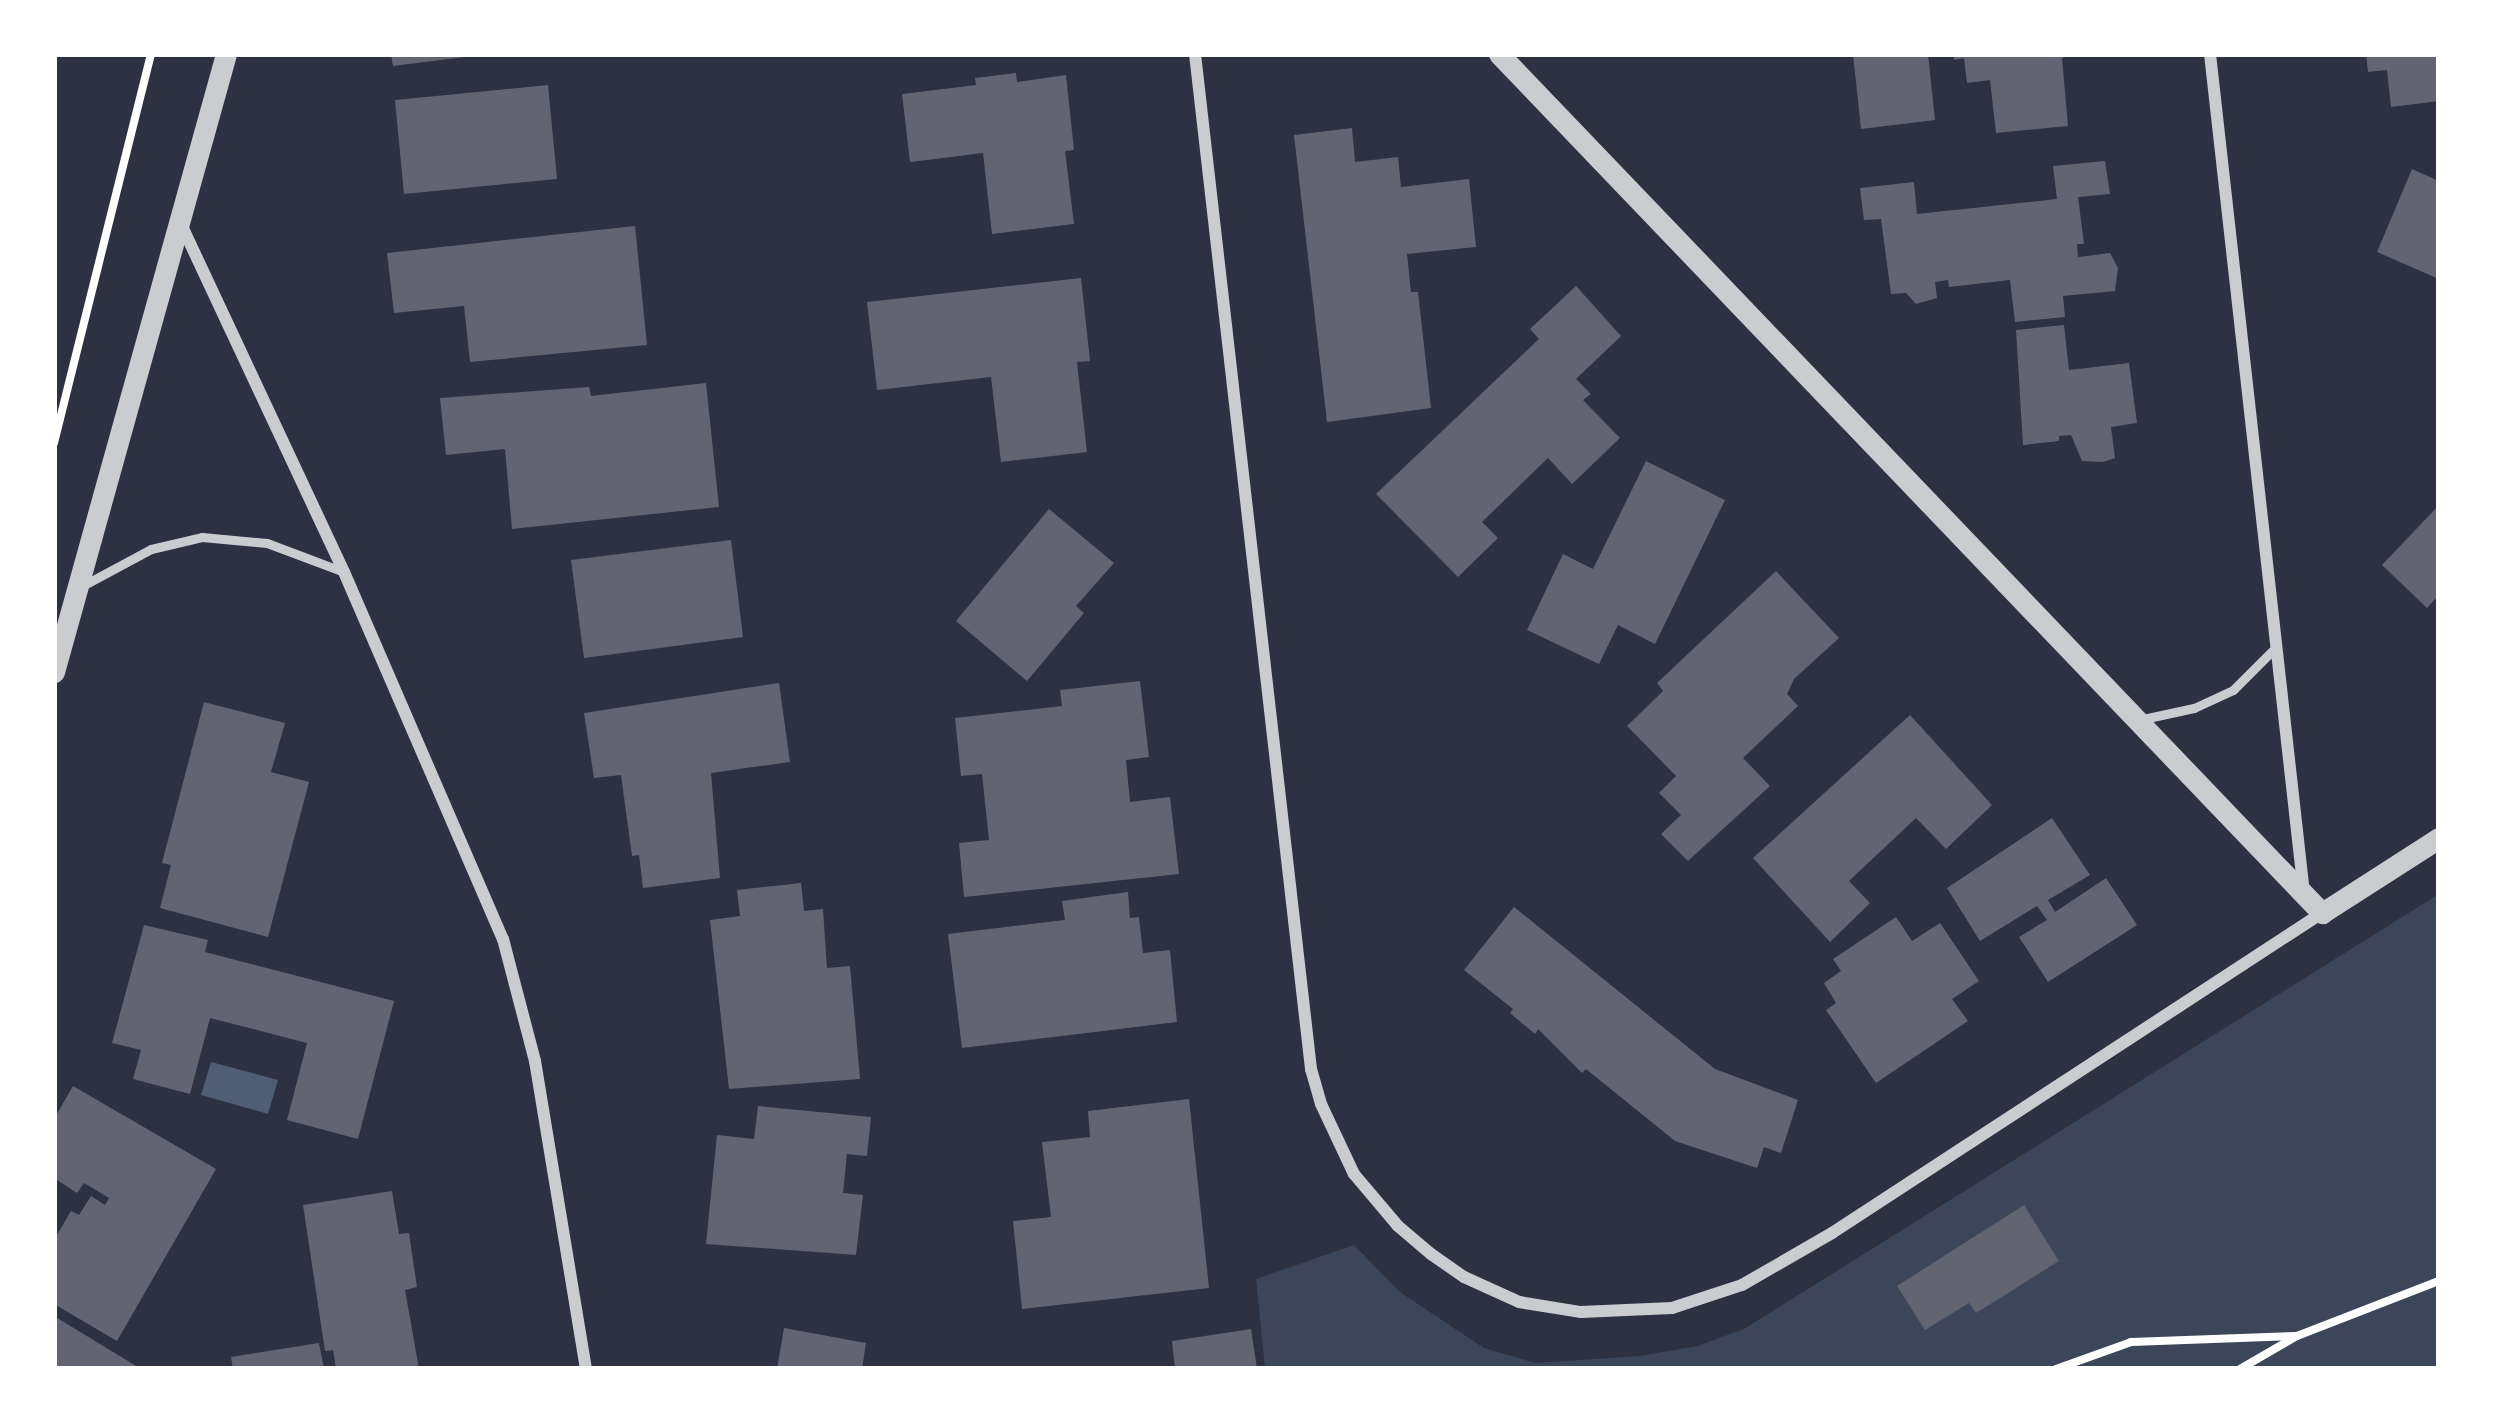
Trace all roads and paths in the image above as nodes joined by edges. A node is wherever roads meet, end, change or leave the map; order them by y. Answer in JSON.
{"nodes":[{"id":1,"x":151,"y":54,"type":"edge"},
{"id":2,"x":226,"y":54,"type":"edge"},
{"id":3,"x":1195,"y":54,"type":"edge"},
{"id":4,"x":1498,"y":54,"type":"edge"},
{"id":5,"x":2210,"y":54,"type":"edge"},
{"id":6,"x":181,"y":223,"type":"junction"},
{"id":7,"x":54,"y":443,"type":"edge"},
{"id":8,"x":344,"y":572,"type":"junction"},
{"id":9,"x":78,"y":589,"type":"junction"},
{"id":10,"x":2276,"y":647,"type":"junction"},
{"id":11,"x":54,"y":672,"type":"edge"},
{"id":12,"x":2136,"y":719,"type":"junction"},
{"id":13,"x":2439,"y":838,"type":"edge"},
{"id":14,"x":2304,"y":894,"type":"junction"},
{"id":15,"x":2322,"y":913,"type":"junction"},
{"id":16,"x":2439,"y":1281,"type":"edge"},
{"id":17,"x":2297,"y":1336,"type":"junction"},
{"id":18,"x":586,"y":1369,"type":"edge"},
{"id":19,"x":2056,"y":1369,"type":"edge"},
{"id":20,"x":2240,"y":1369,"type":"edge"}],
"edges":[{"from":1,"to":7,"type":"path"},
{"from":2,"to":6,"type":"street"},
{"from":3,"to":15,"type":"street"},
{"from":4,"to":12,"type":"street"},
{"from":5,"to":10,"type":"street"},
{"from":6,"to":8,"type":"street"},
{"from":6,"to":9,"type":"street"},
{"from":8,"to":9,"type":"lane"},
{"from":8,"to":18,"type":"street"},
{"from":9,"to":11,"type":"street"},
{"from":10,"to":12,"type":"lane"},
{"from":10,"to":14,"type":"street"},
{"from":12,"to":14,"type":"street"},
{"from":13,"to":15,"type":"street"},
{"from":14,"to":15,"type":"street"},
{"from":16,"to":17,"type":"path"},
{"from":17,"to":19,"type":"path"},
{"from":17,"to":20,"type":"path"}]}
